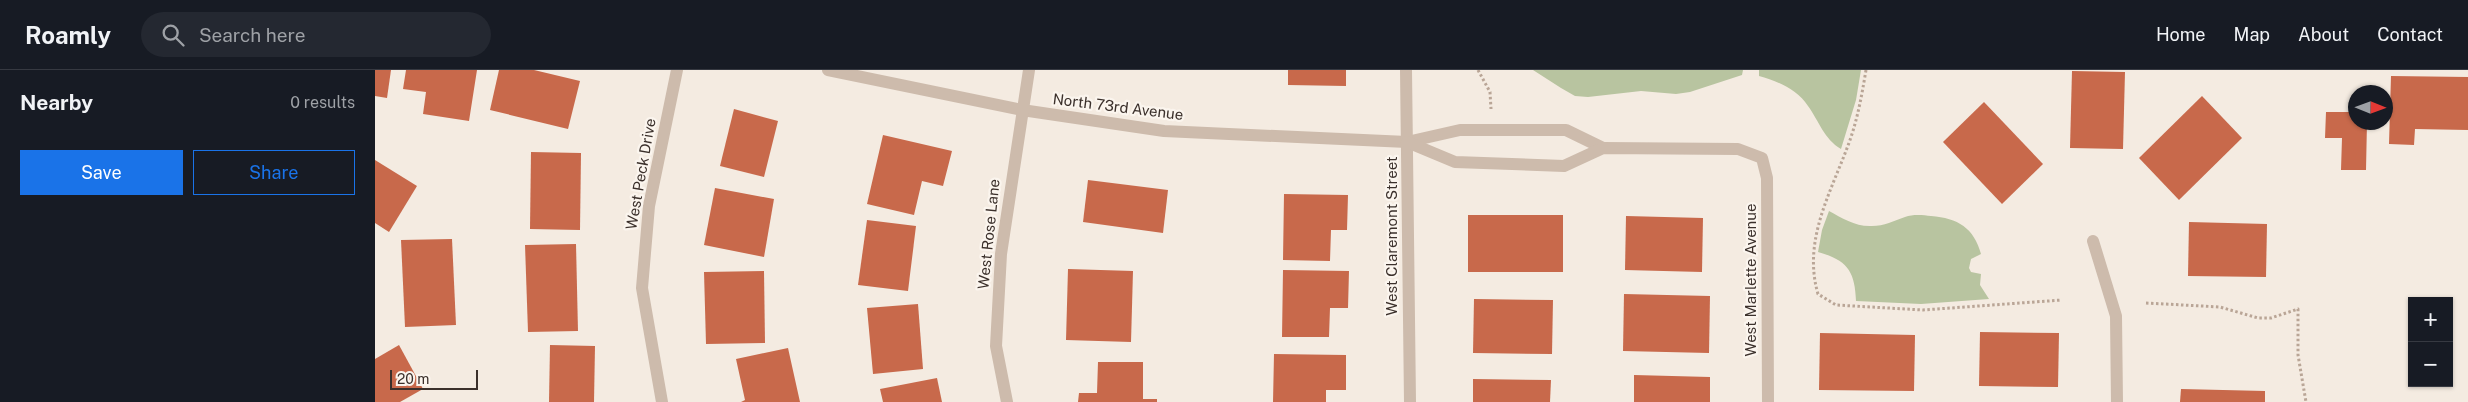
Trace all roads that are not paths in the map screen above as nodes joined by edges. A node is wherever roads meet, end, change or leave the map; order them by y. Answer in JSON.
{"nodes":[{"id":1,"x":677,"y":70,"type":"edge"},
{"id":2,"x":828,"y":70,"type":"edge"},
{"id":3,"x":1029,"y":70,"type":"edge"},
{"id":4,"x":1406,"y":70,"type":"edge"},
{"id":5,"x":1022,"y":110,"type":"junction"},
{"id":6,"x":1407,"y":142,"type":"junction"},
{"id":7,"x":1603,"y":148,"type":"junction"},
{"id":8,"x":1762,"y":158,"type":"joint"},
{"id":9,"x":2093,"y":240,"type":"dead end"},
{"id":10,"x":662,"y":402,"type":"edge"},
{"id":11,"x":1007,"y":402,"type":"edge"},
{"id":12,"x":1410,"y":402,"type":"edge"},
{"id":13,"x":1768,"y":402,"type":"edge"},
{"id":14,"x":2117,"y":402,"type":"edge"}],
"edges":[{"from":1,"to":10,"type":"street","name":"West Peck Drive"},
{"from":2,"to":5,"type":"street","name":"North 73rd Avenue"},
{"from":3,"to":5,"type":"street","name":"West Rose Lane"},
{"from":4,"to":6,"type":"street","name":"West Claremont Street"},
{"from":5,"to":6,"type":"street","name":"North 73rd Avenue"},
{"from":5,"to":11,"type":"street","name":"West Rose Lane"},
{"from":6,"to":7,"type":"street","name":"North 73rd Avenue"},
{"from":6,"to":7,"type":"street","name":"North 73rd Avenue"},
{"from":6,"to":12,"type":"street","name":"West Claremont Street"},
{"from":7,"to":8,"type":"street","name":"North 73rd Avenue"},
{"from":8,"to":13,"type":"street","name":"West Marlette Avenue"},
{"from":9,"to":14,"type":"street"}]}
